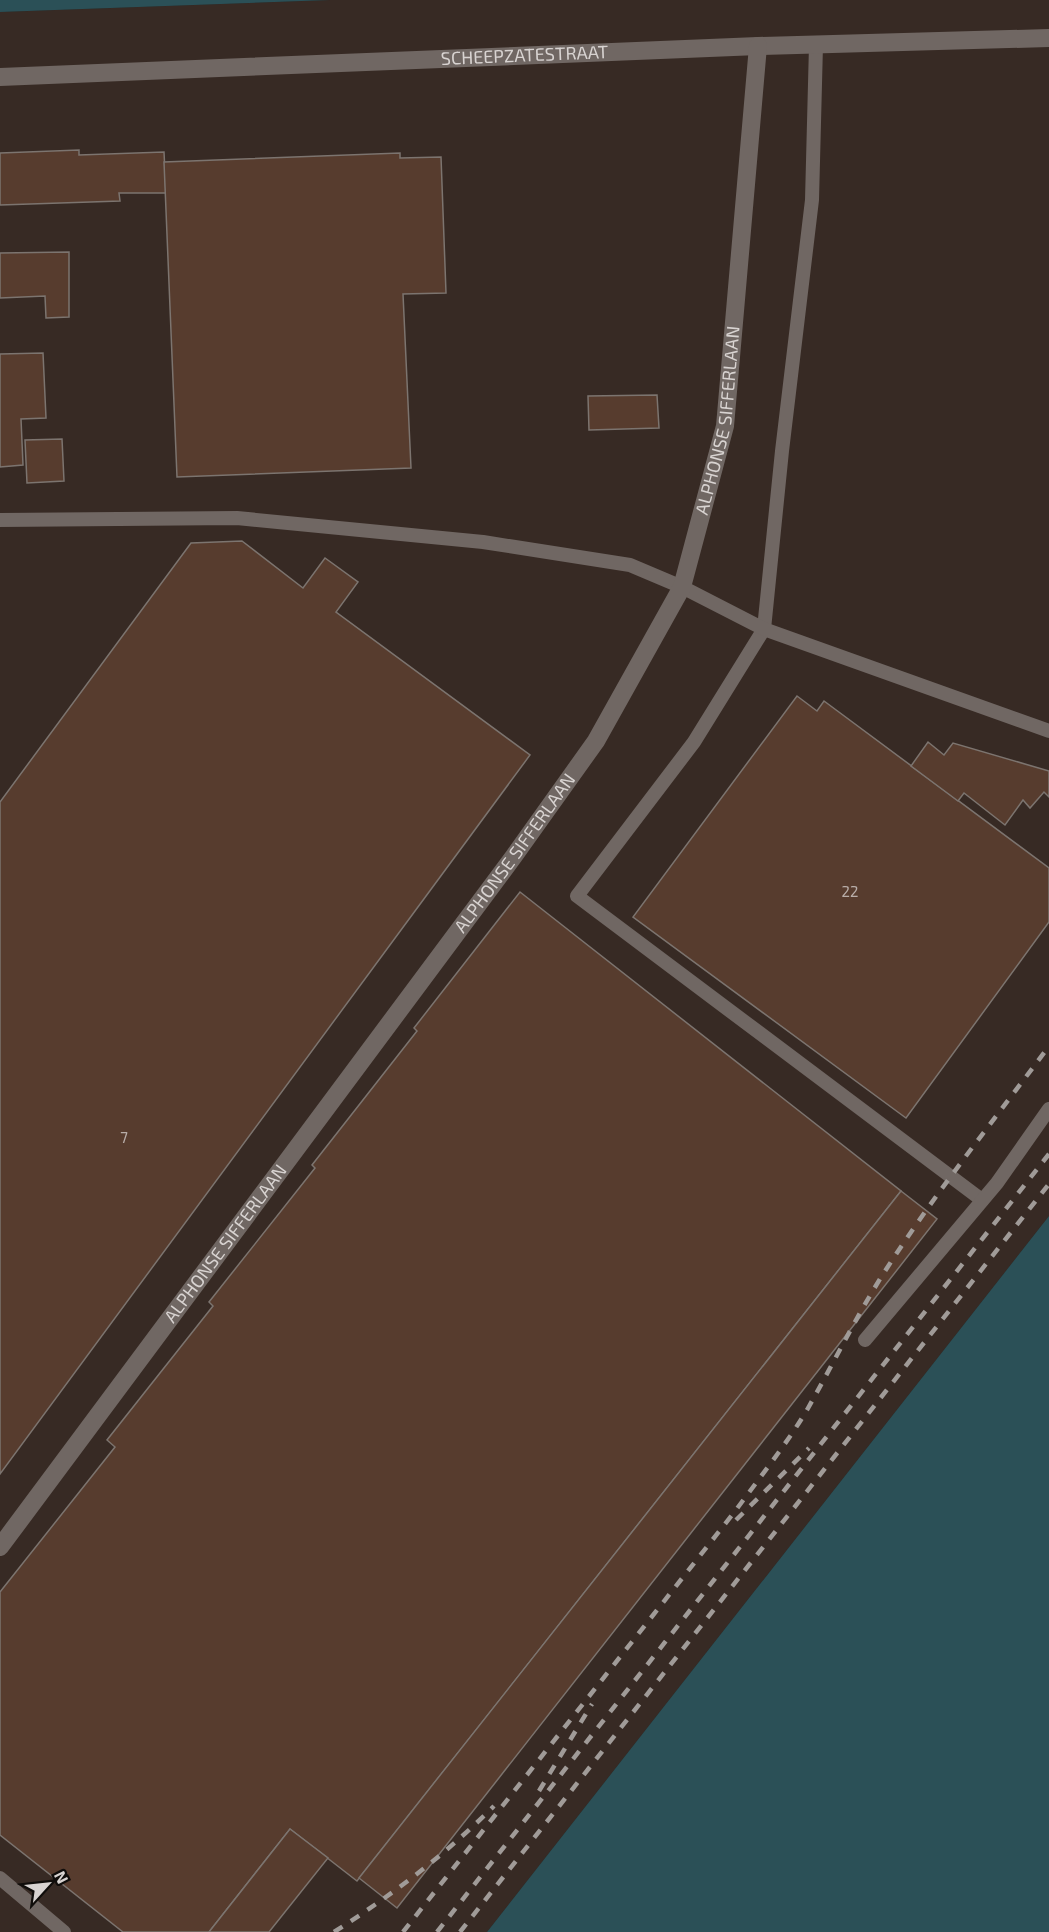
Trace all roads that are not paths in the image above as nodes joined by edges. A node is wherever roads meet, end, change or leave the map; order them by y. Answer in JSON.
{"nodes":[{"id":1,"x":1049,"y":38,"type":"edge"},
{"id":2,"x":816,"y":45,"type":"junction"},
{"id":3,"x":758,"y":46,"type":"junction"},
{"id":4,"x":0,"y":77,"type":"edge"},
{"id":5,"x":0,"y":520,"type":"edge"},
{"id":6,"x":682,"y":587,"type":"junction"},
{"id":7,"x":764,"y":629,"type":"junction"},
{"id":8,"x":1049,"y":731,"type":"edge"},
{"id":9,"x":1049,"y":1110,"type":"edge"},
{"id":10,"x":982,"y":1200,"type":"junction"},
{"id":11,"x":865,"y":1340,"type":"dead end"},
{"id":12,"x":0,"y":1547,"type":"edge"},
{"id":13,"x":0,"y":1878,"type":"edge"},
{"id":14,"x":64,"y":1932,"type":"edge"}],
"edges":[{"from":1,"to":2,"type":"street","name":"SCHEEPZATESTRAAT"},
{"from":2,"to":3,"type":"street","name":"SCHEEPZATESTRAAT"},
{"from":2,"to":7,"type":"lane"},
{"from":3,"to":4,"type":"street","name":"SCHEEPZATESTRAAT"},
{"from":3,"to":6,"type":"street","name":"ALPHONSE SIFFERLAAN"},
{"from":5,"to":6,"type":"lane"},
{"from":6,"to":7,"type":"lane"},
{"from":6,"to":12,"type":"street","name":"ALPHONSE SIFFERLAAN"},
{"from":7,"to":8,"type":"lane"},
{"from":7,"to":10,"type":"lane"},
{"from":9,"to":10,"type":"lane"},
{"from":10,"to":11,"type":"lane"},
{"from":13,"to":14,"type":"lane"}]}
